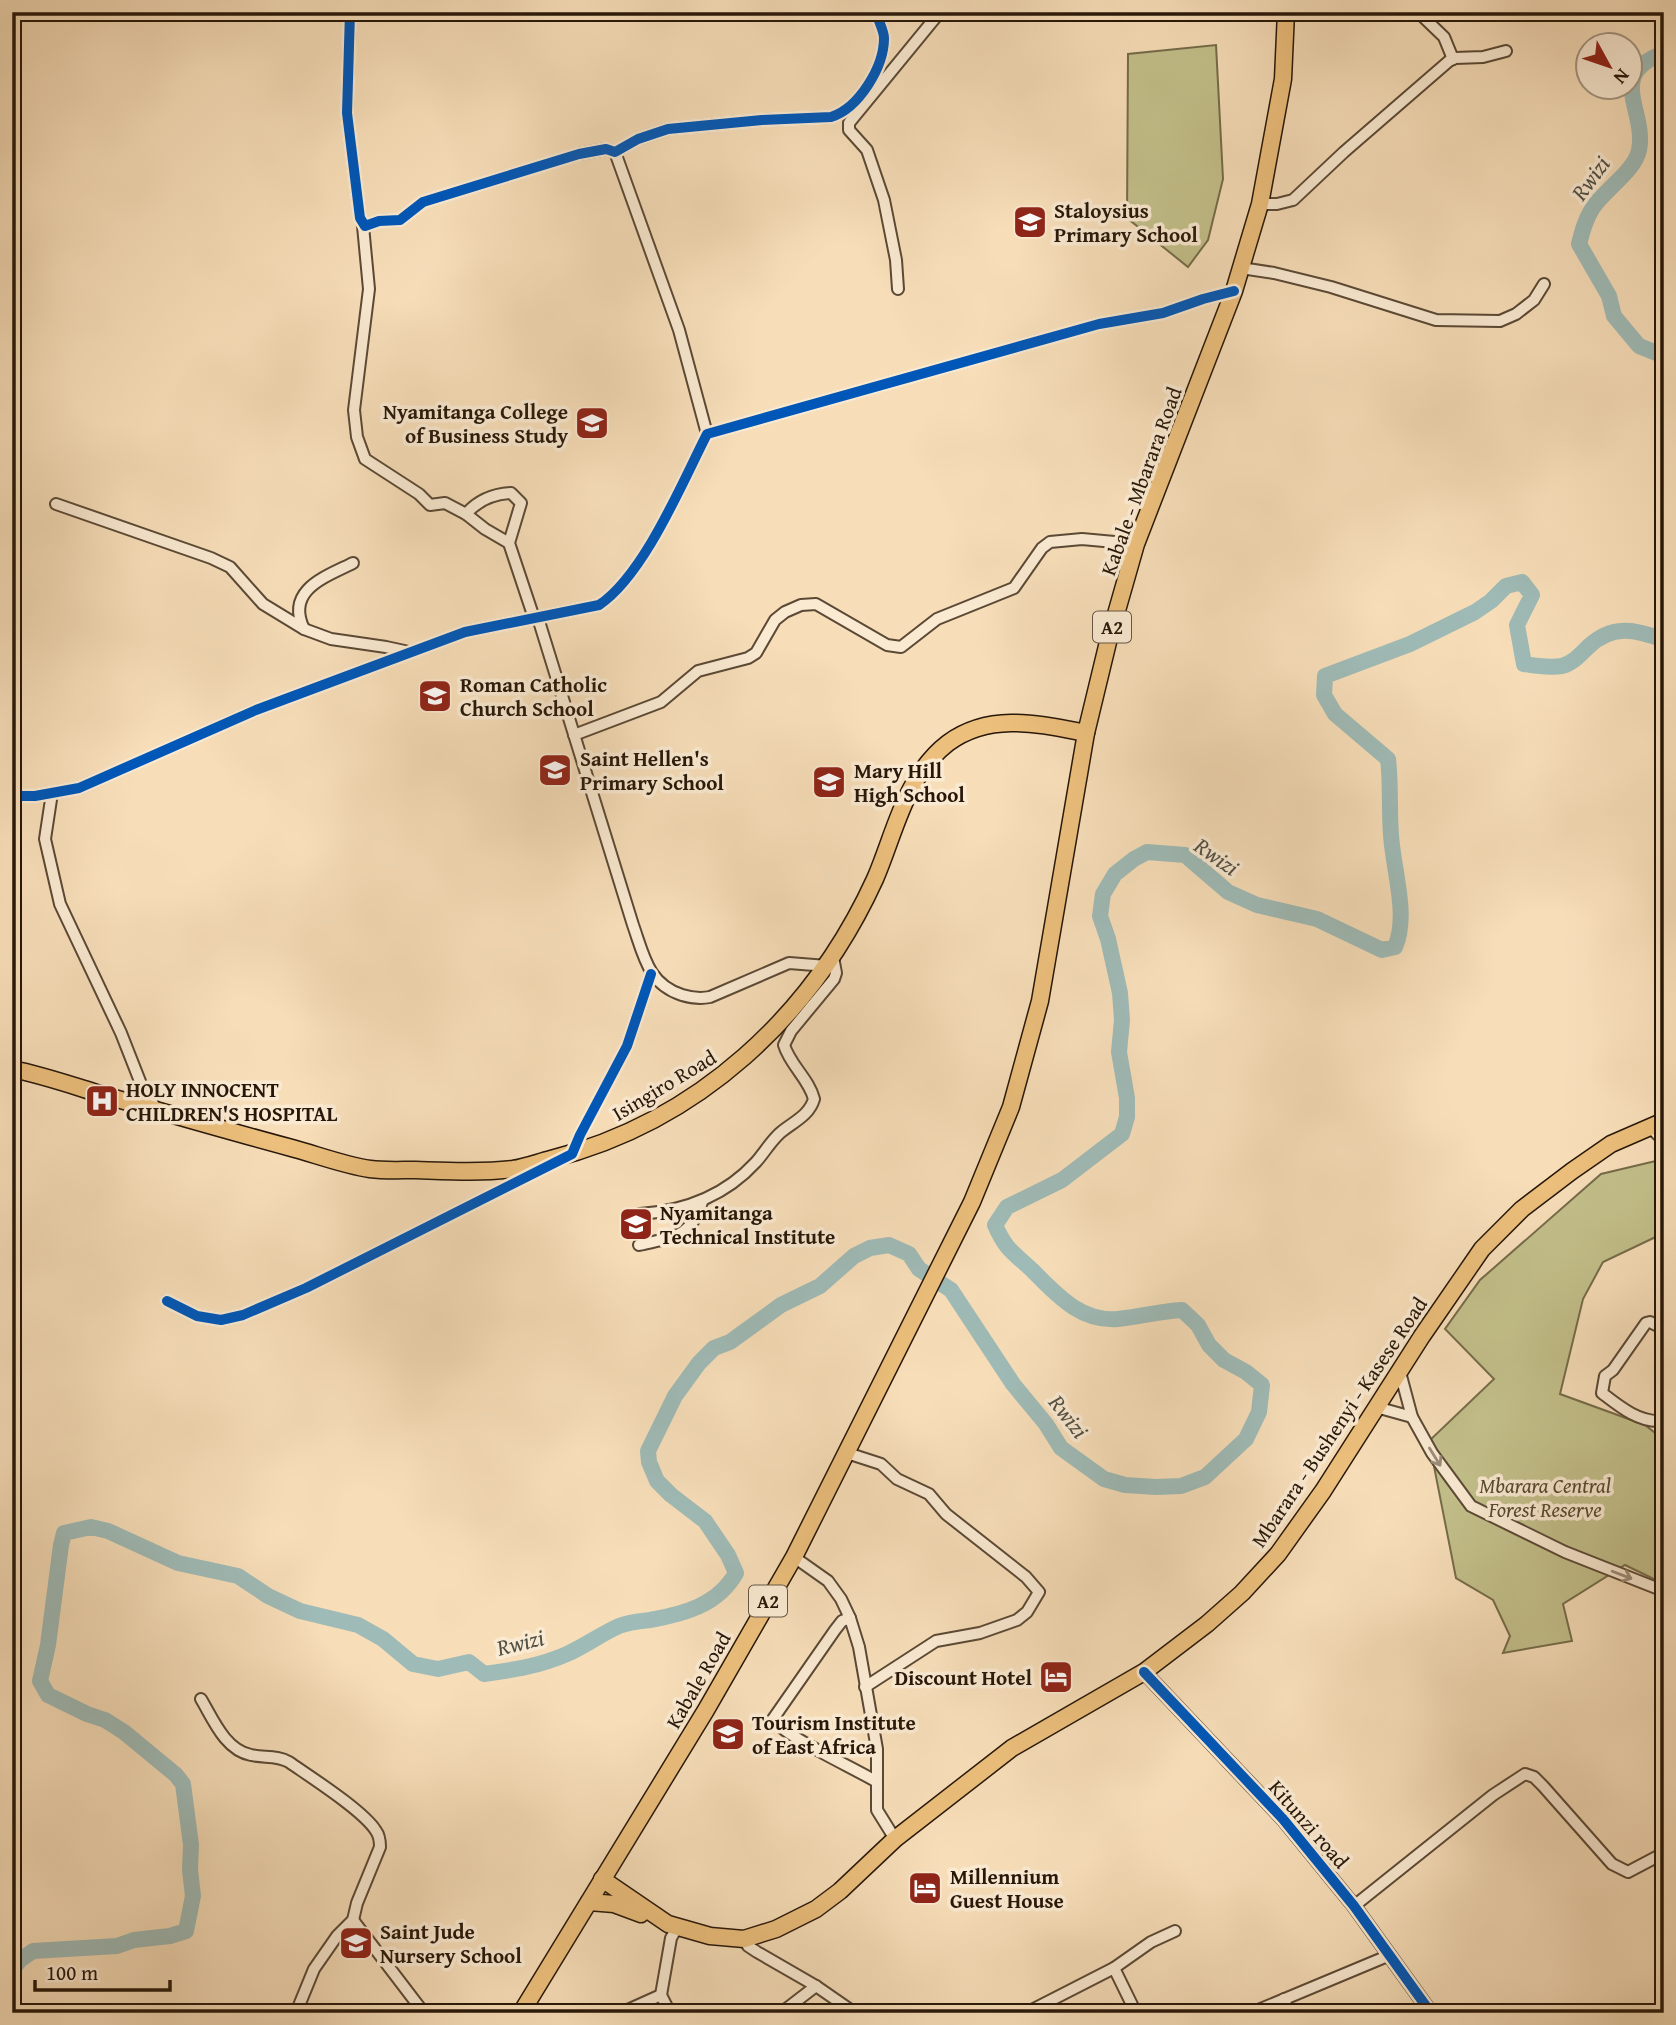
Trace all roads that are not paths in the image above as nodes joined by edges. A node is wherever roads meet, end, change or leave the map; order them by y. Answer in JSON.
{"nodes":[{"id":1,"x":349,"y":12,"type":"edge"},
{"id":2,"x":876,"y":12,"type":"edge"},
{"id":3,"x":940,"y":12,"type":"edge"},
{"id":4,"x":1286,"y":12,"type":"edge"},
{"id":5,"x":1418,"y":12,"type":"edge"},
{"id":6,"x":1506,"y":51,"type":"dead end"},
{"id":7,"x":1453,"y":59,"type":"junction"},
{"id":8,"x":615,"y":152,"type":"junction"},
{"id":9,"x":1260,"y":204,"type":"junction"},
{"id":10,"x":363,"y":226,"type":"junction"},
{"id":11,"x":1241,"y":268,"type":"junction"},
{"id":12,"x":1544,"y":284,"type":"dead end"},
{"id":13,"x":898,"y":289,"type":"dead end"},
{"id":14,"x":1234,"y":291,"type":"junction"},
{"id":15,"x":707,"y":434,"type":"junction"},
{"id":16,"x":56,"y":504,"type":"dead end"},
{"id":17,"x":466,"y":514,"type":"junction"},
{"id":18,"x":509,"y":543,"type":"junction"},
{"id":19,"x":1136,"y":544,"type":"junction"},
{"id":20,"x":353,"y":563,"type":"dead end"},
{"id":21,"x":536,"y":618,"type":"junction"},
{"id":22,"x":304,"y":629,"type":"junction"},
{"id":23,"x":409,"y":653,"type":"junction"},
{"id":24,"x":1086,"y":733,"type":"junction"},
{"id":25,"x":574,"y":735,"type":"junction"},
{"id":26,"x":52,"y":793,"type":"junction"},
{"id":27,"x":12,"y":796,"type":"edge"},
{"id":28,"x":830,"y":962,"type":"junction"},
{"id":29,"x":651,"y":974,"type":"junction"},
{"id":30,"x":12,"y":1069,"type":"edge"},
{"id":31,"x":157,"y":1110,"type":"junction"},
{"id":32,"x":1657,"y":1124,"type":"edge"},
{"id":33,"x":1664,"y":1141,"type":"edge"},
{"id":34,"x":572,"y":1154,"type":"junction"},
{"id":35,"x":702,"y":1202,"type":"junction"},
{"id":36,"x":640,"y":1214,"type":"dead end"},
{"id":37,"x":639,"y":1245,"type":"dead end"},
{"id":38,"x":950,"y":1246,"type":"joint"},
{"id":39,"x":167,"y":1301,"type":"dead end"},
{"id":40,"x":1664,"y":1329,"type":"edge"},
{"id":41,"x":1400,"y":1372,"type":"junction"},
{"id":42,"x":1377,"y":1407,"type":"junction"},
{"id":43,"x":1412,"y":1417,"type":"junction"},
{"id":44,"x":1664,"y":1424,"type":"edge"},
{"id":45,"x":847,"y":1453,"type":"junction"},
{"id":46,"x":794,"y":1557,"type":"junction"},
{"id":47,"x":1664,"y":1591,"type":"edge"},
{"id":48,"x":850,"y":1618,"type":"junction"},
{"id":49,"x":1144,"y":1672,"type":"junction"},
{"id":50,"x":865,"y":1687,"type":"junction"},
{"id":51,"x":201,"y":1699,"type":"dead end"},
{"id":52,"x":877,"y":1782,"type":"junction"},
{"id":53,"x":895,"y":1839,"type":"junction"},
{"id":54,"x":1664,"y":1853,"type":"edge"},
{"id":55,"x":617,"y":1856,"type":"junction"},
{"id":56,"x":602,"y":1879,"type":"junction"},
{"id":57,"x":631,"y":1898,"type":"junction"},
{"id":58,"x":589,"y":1902,"type":"junction"},
{"id":59,"x":1354,"y":1906,"type":"junction"},
{"id":60,"x":353,"y":1920,"type":"junction"},
{"id":61,"x":676,"y":1930,"type":"junction"},
{"id":62,"x":1175,"y":1931,"type":"dead end"},
{"id":63,"x":746,"y":1943,"type":"junction"},
{"id":64,"x":1390,"y":1955,"type":"junction"},
{"id":65,"x":1114,"y":1968,"type":"junction"},
{"id":66,"x":816,"y":1986,"type":"junction"},
{"id":67,"x":661,"y":1995,"type":"junction"},
{"id":68,"x":1284,"y":1998,"type":"junction"},
{"id":69,"x":296,"y":2013,"type":"edge"},
{"id":70,"x":424,"y":2013,"type":"edge"},
{"id":71,"x":521,"y":2013,"type":"edge"},
{"id":72,"x":621,"y":2013,"type":"edge"},
{"id":73,"x":670,"y":2013,"type":"edge"},
{"id":74,"x":780,"y":2013,"type":"edge"},
{"id":75,"x":855,"y":2013,"type":"edge"},
{"id":76,"x":1026,"y":2013,"type":"edge"},
{"id":77,"x":1136,"y":2013,"type":"edge"},
{"id":78,"x":1251,"y":2013,"type":"edge"},
{"id":79,"x":1289,"y":2013,"type":"edge"},
{"id":80,"x":1431,"y":2013,"type":"edge"}],
"edges":[{"from":1,"to":10,"type":"street"},
{"from":2,"to":8,"type":"street"},
{"from":3,"to":13,"type":"street"},
{"from":4,"to":9,"type":"main road","name":"Kabale - Mbarara Road","number":"A2"},
{"from":5,"to":7,"type":"street"},
{"from":6,"to":7,"type":"street"},
{"from":7,"to":9,"type":"street"},
{"from":8,"to":10,"type":"street"},
{"from":8,"to":15,"type":"street"},
{"from":9,"to":11,"type":"main road","name":"Kabale - Mbarara Road","number":"A2"},
{"from":10,"to":17,"type":"street"},
{"from":11,"to":12,"type":"street"},
{"from":11,"to":14,"type":"main road","name":"Kabale - Mbarara Road","number":"A2"},
{"from":14,"to":15,"type":"street"},
{"from":14,"to":19,"type":"main road","name":"Kabale - Mbarara Road","number":"A2"},
{"from":15,"to":21,"type":"street"},
{"from":16,"to":22,"type":"street"},
{"from":17,"to":18,"type":"street"},
{"from":17,"to":18,"type":"street"},
{"from":18,"to":21,"type":"street"},
{"from":19,"to":24,"type":"main road","name":"Kabale - Mbarara Road","number":"A2"},
{"from":19,"to":25,"type":"street"},
{"from":20,"to":22,"type":"street"},
{"from":21,"to":23,"type":"street"},
{"from":21,"to":25,"type":"street"},
{"from":22,"to":23,"type":"street"},
{"from":23,"to":26,"type":"street"},
{"from":24,"to":28,"type":"main road","name":"Isingiro Road"},
{"from":24,"to":38,"type":"main road","name":"Kabale - Mbarara Road","number":"A2"},
{"from":25,"to":29,"type":"street"},
{"from":26,"to":27,"type":"street"},
{"from":26,"to":31,"type":"street"},
{"from":28,"to":29,"type":"street"},
{"from":28,"to":34,"type":"main road","name":"Isingiro Road"},
{"from":28,"to":35,"type":"street"},
{"from":29,"to":34,"type":"street"},
{"from":30,"to":31,"type":"main road","name":"Isingiro Road"},
{"from":31,"to":34,"type":"main road","name":"Isingiro Road"},
{"from":32,"to":33,"type":"street"},
{"from":32,"to":41,"type":"main road","name":"Mbarara - Bushenyi - Kasese Road"},
{"from":34,"to":39,"type":"street"},
{"from":35,"to":36,"type":"street"},
{"from":35,"to":37,"type":"street"},
{"from":38,"to":45,"type":"main road","name":"Kabale Road","number":"A2"},
{"from":40,"to":44,"type":"street"},
{"from":41,"to":42,"type":"main road","name":"Mbarara - Bushenyi - Kasese Road"},
{"from":41,"to":43,"type":"street"},
{"from":42,"to":43,"type":"street"},
{"from":42,"to":49,"type":"main road","name":"Mbarara - Bushenyi - Kasese Road"},
{"from":43,"to":47,"type":"street","one_way":true},
{"from":45,"to":46,"type":"main road","name":"Kabale Road","number":"A2"},
{"from":45,"to":50,"type":"street"},
{"from":46,"to":48,"type":"street"},
{"from":46,"to":55,"type":"main road","name":"Kabale Road","number":"A2"},
{"from":48,"to":50,"type":"street"},
{"from":48,"to":52,"type":"street"},
{"from":49,"to":53,"type":"main road","name":"Mbarara - Bushenyi - Kasese Road"},
{"from":49,"to":59,"type":"street","name":"Kitunzi road"},
{"from":50,"to":52,"type":"street"},
{"from":51,"to":60,"type":"street"},
{"from":52,"to":53,"type":"street"},
{"from":53,"to":63,"type":"main road","name":"Mbarara - Bushenyi - Kasese Road"},
{"from":54,"to":59,"type":"street"},
{"from":55,"to":56,"type":"main road","name":"Kabale Road","number":"A2"},
{"from":55,"to":57,"type":"main road"},
{"from":56,"to":57,"type":"main road","name":"Mbarara - Bushenyi - Kasese Road"},
{"from":56,"to":58,"type":"main road","name":"Kabale Road","number":"A2"},
{"from":57,"to":61,"type":"main road","name":"Mbarara - Bushenyi - Kasese Road"},
{"from":58,"to":61,"type":"main road","name":"Mbarara - Bushenyi - Kasese Road"},
{"from":58,"to":71,"type":"main road","name":"Kabale Road","number":"A2"},
{"from":59,"to":64,"type":"street","name":"Kitunzi road"},
{"from":60,"to":69,"type":"street"},
{"from":60,"to":70,"type":"street"},
{"from":61,"to":63,"type":"main road","name":"Mbarara - Bushenyi - Kasese Road"},
{"from":61,"to":67,"type":"street"},
{"from":62,"to":65,"type":"street"},
{"from":63,"to":66,"type":"street"},
{"from":64,"to":68,"type":"street"},
{"from":64,"to":80,"type":"street","name":"Kitunzi road"},
{"from":65,"to":76,"type":"street"},
{"from":65,"to":77,"type":"street"},
{"from":66,"to":74,"type":"street"},
{"from":66,"to":75,"type":"street"},
{"from":67,"to":72,"type":"street"},
{"from":67,"to":73,"type":"street"},
{"from":68,"to":78,"type":"street"},
{"from":68,"to":79,"type":"street"}]}
